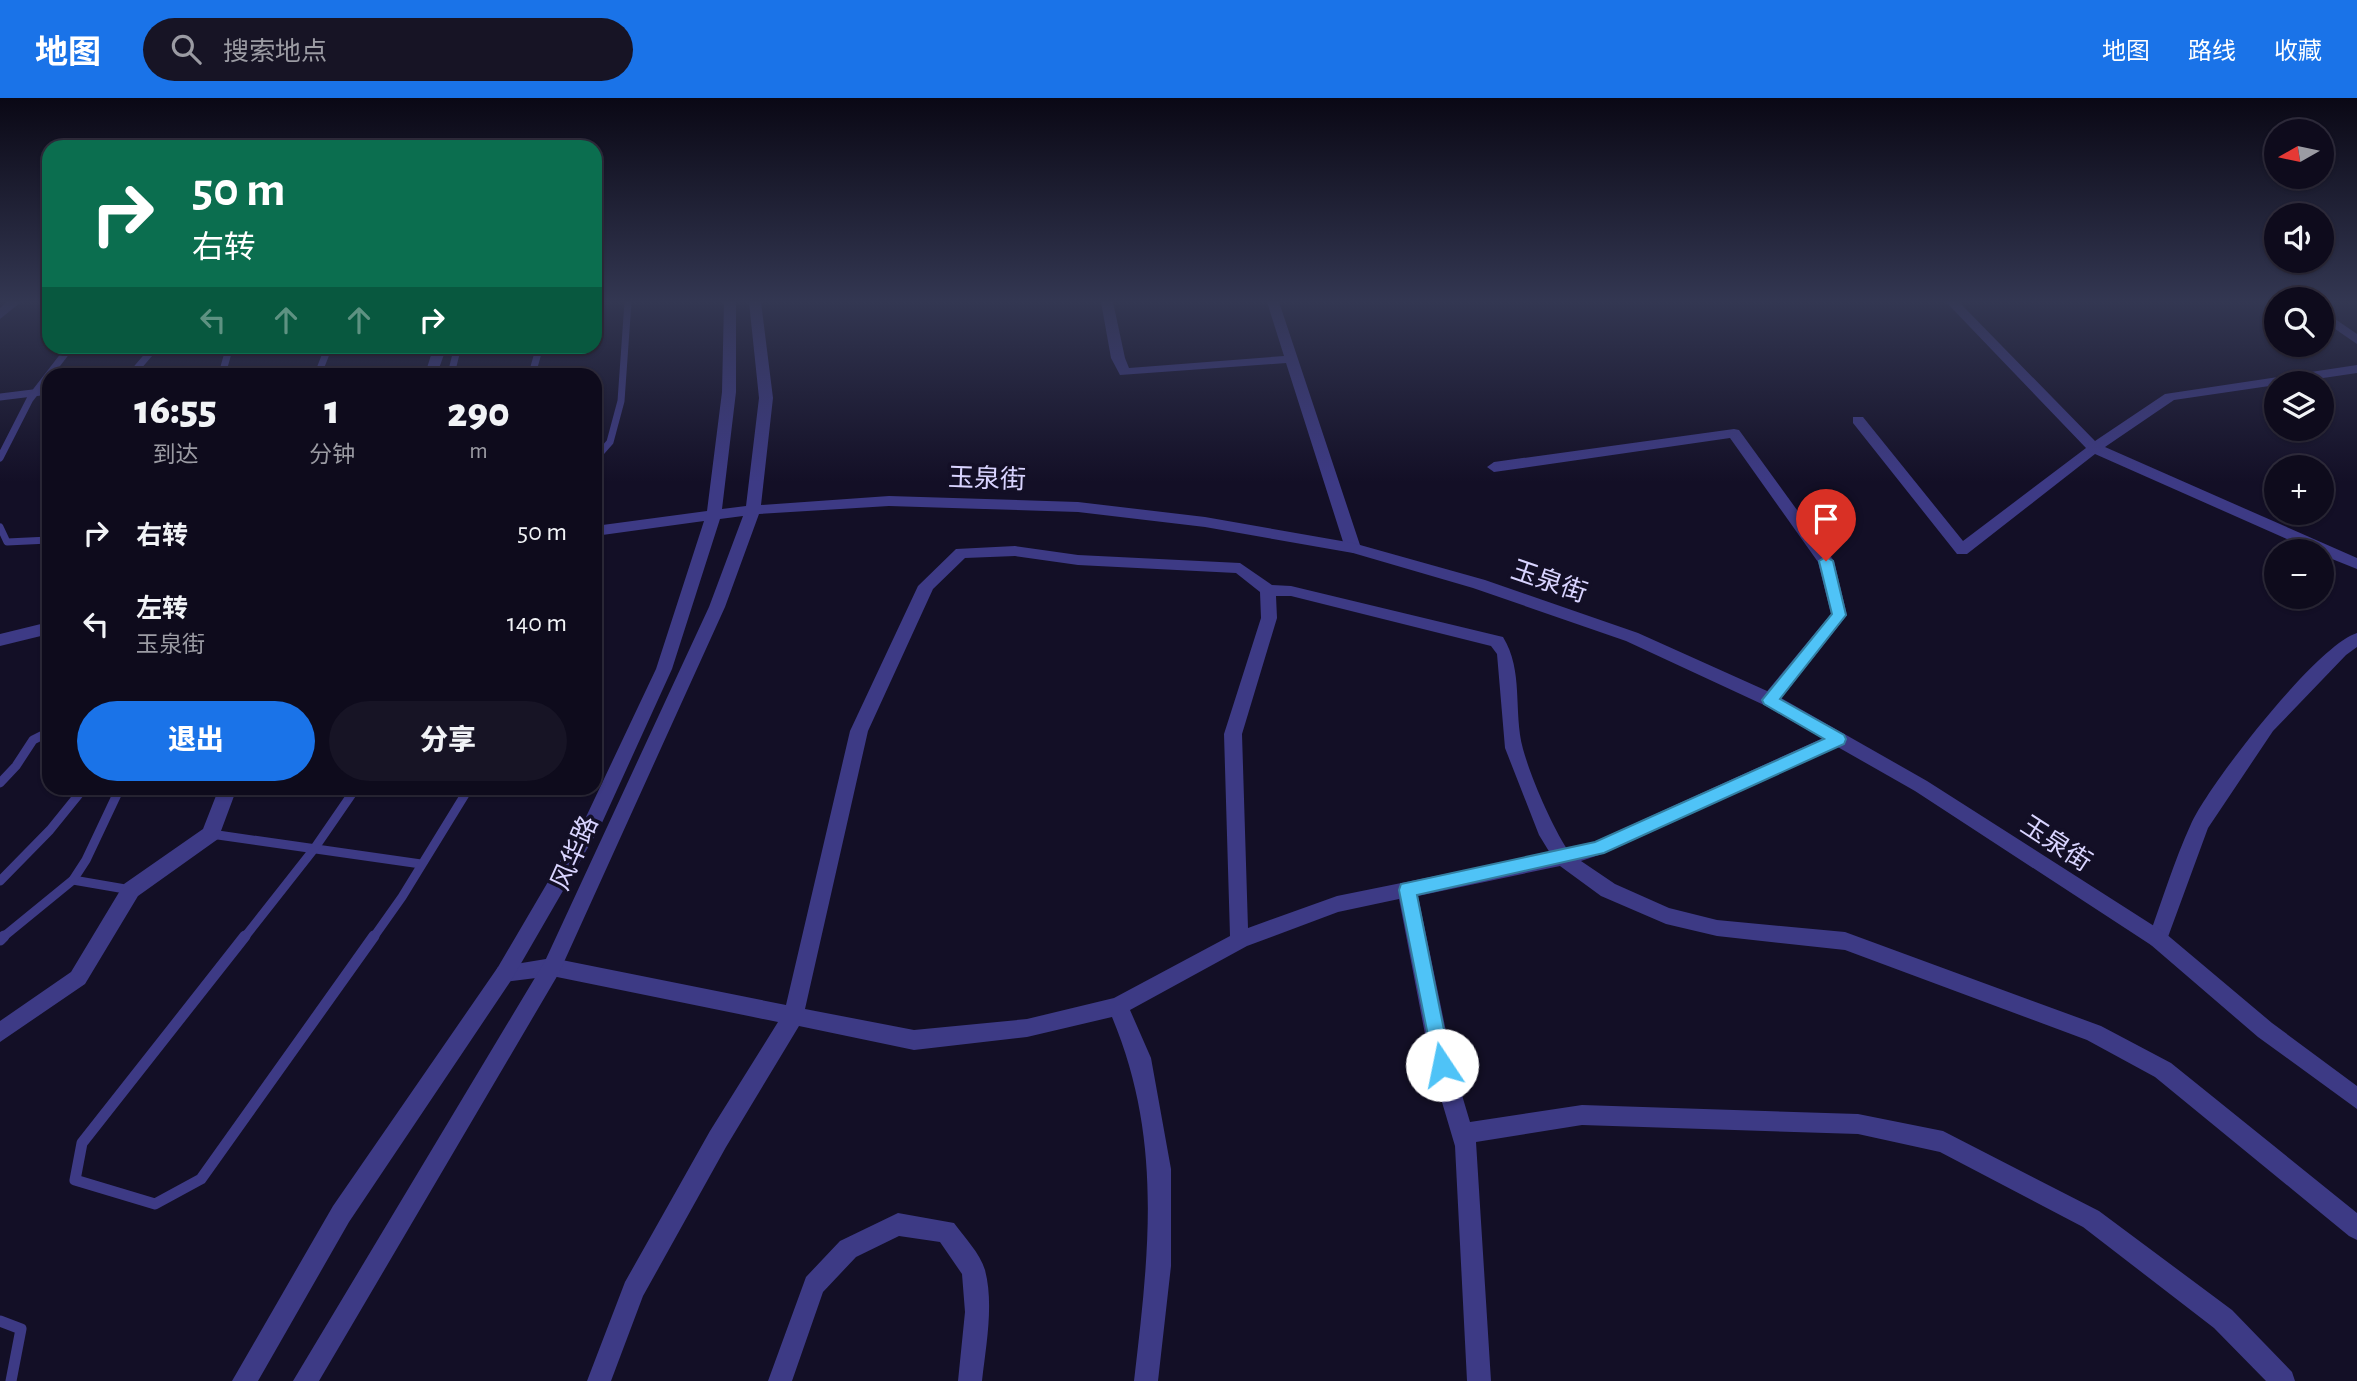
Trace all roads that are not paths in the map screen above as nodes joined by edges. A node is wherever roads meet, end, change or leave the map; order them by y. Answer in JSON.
{"nodes":[{"id":1,"x":624,"y":362,"type":"edge"},
{"id":2,"x":729,"y":362,"type":"edge"},
{"id":3,"x":762,"y":362,"type":"edge"},
{"id":4,"x":1120,"y":362,"type":"edge"},
{"id":5,"x":1255,"y":362,"type":"edge"},
{"id":6,"x":1293,"y":362,"type":"edge"},
{"id":7,"x":2010,"y":362,"type":"edge"},
{"id":8,"x":2357,"y":369,"type":"edge"},
{"id":9,"x":42,"y":381,"type":"edge"},
{"id":10,"x":42,"y":392,"type":"edge"},
{"id":11,"x":32,"y":393,"type":"junction"},
{"id":12,"x":0,"y":397,"type":"edge"},
{"id":13,"x":1858,"y":420,"type":"dead end"},
{"id":14,"x":2094,"y":448,"type":"junction"},
{"id":15,"x":602,"y":451,"type":"edge"},
{"id":16,"x":0,"y":458,"type":"edge"},
{"id":17,"x":1494,"y":467,"type":"dead end"},
{"id":18,"x":753,"y":509,"type":"junction"},
{"id":19,"x":714,"y":515,"type":"junction"},
{"id":20,"x":0,"y":527,"type":"edge"},
{"id":21,"x":602,"y":530,"type":"edge"},
{"id":22,"x":42,"y":540,"type":"edge"},
{"id":23,"x":1353,"y":548,"type":"junction"},
{"id":24,"x":2357,"y":564,"type":"edge"},
{"id":25,"x":1268,"y":590,"type":"junction"},
{"id":26,"x":42,"y":630,"type":"edge"},
{"id":27,"x":2357,"y":639,"type":"edge"},
{"id":28,"x":0,"y":640,"type":"edge"},
{"id":29,"x":1770,"y":700,"type":"junction"},
{"id":30,"x":42,"y":736,"type":"edge"},
{"id":31,"x":1838,"y":739,"type":"junction"},
{"id":32,"x":0,"y":783,"type":"edge"},
{"id":33,"x":78,"y":795,"type":"edge"},
{"id":34,"x":117,"y":795,"type":"edge"},
{"id":35,"x":225,"y":795,"type":"edge"},
{"id":36,"x":351,"y":795,"type":"edge"},
{"id":37,"x":465,"y":795,"type":"edge"},
{"id":38,"x":211,"y":834,"type":"junction"},
{"id":39,"x":314,"y":849,"type":"junction"},
{"id":40,"x":1563,"y":858,"type":"junction"},
{"id":41,"x":421,"y":864,"type":"junction"},
{"id":42,"x":73,"y":880,"type":"junction"},
{"id":43,"x":0,"y":881,"type":"edge"},
{"id":44,"x":131,"y":890,"type":"junction"},
{"id":45,"x":1407,"y":890,"type":"junction"},
{"id":46,"x":2158,"y":939,"type":"junction"},
{"id":47,"x":0,"y":940,"type":"edge"},
{"id":48,"x":1241,"y":940,"type":"junction"},
{"id":49,"x":552,"y":967,"type":"junction"},
{"id":50,"x":505,"y":973,"type":"junction"},
{"id":51,"x":1118,"y":1006,"type":"junction"},
{"id":52,"x":793,"y":1017,"type":"junction"},
{"id":53,"x":0,"y":1033,"type":"edge"},
{"id":54,"x":2357,"y":1099,"type":"edge"},
{"id":55,"x":1462,"y":1134,"type":"junction"},
{"id":56,"x":2357,"y":1228,"type":"edge"},
{"id":57,"x":0,"y":1321,"type":"edge"},
{"id":58,"x":11,"y":1381,"type":"edge"},
{"id":59,"x":244,"y":1381,"type":"edge"},
{"id":60,"x":305,"y":1381,"type":"edge"},
{"id":61,"x":599,"y":1381,"type":"edge"},
{"id":62,"x":779,"y":1381,"type":"edge"},
{"id":63,"x":970,"y":1381,"type":"edge"},
{"id":64,"x":1146,"y":1381,"type":"edge"},
{"id":65,"x":1479,"y":1381,"type":"edge"},
{"id":66,"x":2283,"y":1381,"type":"edge"}],
"edges":[{"from":1,"to":15,"type":"lane"},
{"from":2,"to":19,"type":"street"},
{"from":3,"to":18,"type":"street","name":"风华路"},
{"from":4,"to":5,"type":"street"},
{"from":6,"to":23,"type":"street"},
{"from":7,"to":14,"type":"street"},
{"from":8,"to":14,"type":"street"},
{"from":9,"to":11,"type":"lane"},
{"from":10,"to":11,"type":"lane"},
{"from":11,"to":12,"type":"lane"},
{"from":11,"to":16,"type":"lane"},
{"from":13,"to":14,"type":"street"},
{"from":14,"to":24,"type":"street"},
{"from":17,"to":29,"type":"street"},
{"from":18,"to":19,"type":"street","name":"玉泉街"},
{"from":18,"to":23,"type":"street","name":"玉泉街"},
{"from":18,"to":49,"type":"street","name":"风华路"},
{"from":19,"to":21,"type":"street","name":"玉泉街"},
{"from":19,"to":50,"type":"street"},
{"from":20,"to":22,"type":"lane"},
{"from":23,"to":29,"type":"street","name":"玉泉街"},
{"from":25,"to":40,"type":"street"},
{"from":25,"to":48,"type":"street"},
{"from":25,"to":52,"type":"street"},
{"from":26,"to":28,"type":"street"},
{"from":27,"to":46,"type":"street"},
{"from":29,"to":31,"type":"street","name":"玉泉街"},
{"from":30,"to":32,"type":"lane"},
{"from":31,"to":40,"type":"street"},
{"from":31,"to":46,"type":"street","name":"玉泉街"},
{"from":33,"to":43,"type":"lane"},
{"from":34,"to":42,"type":"lane"},
{"from":35,"to":38,"type":"street"},
{"from":36,"to":39,"type":"lane"},
{"from":37,"to":41,"type":"lane"},
{"from":38,"to":39,"type":"lane"},
{"from":38,"to":44,"type":"street"},
{"from":39,"to":41,"type":"lane"},
{"from":39,"to":41,"type":"lane"},
{"from":40,"to":45,"type":"street"},
{"from":40,"to":56,"type":"street"},
{"from":42,"to":44,"type":"lane"},
{"from":42,"to":47,"type":"lane"},
{"from":44,"to":53,"type":"street"},
{"from":45,"to":48,"type":"street"},
{"from":45,"to":55,"type":"street"},
{"from":46,"to":54,"type":"street","name":"玉泉街"},
{"from":48,"to":51,"type":"street"},
{"from":49,"to":50,"type":"street"},
{"from":49,"to":52,"type":"street"},
{"from":49,"to":60,"type":"street","name":"风华路"},
{"from":50,"to":59,"type":"street"},
{"from":51,"to":52,"type":"street"},
{"from":51,"to":64,"type":"street"},
{"from":52,"to":61,"type":"street"},
{"from":55,"to":65,"type":"street"},
{"from":55,"to":66,"type":"street"},
{"from":57,"to":58,"type":"lane"},
{"from":62,"to":63,"type":"street"}]}
